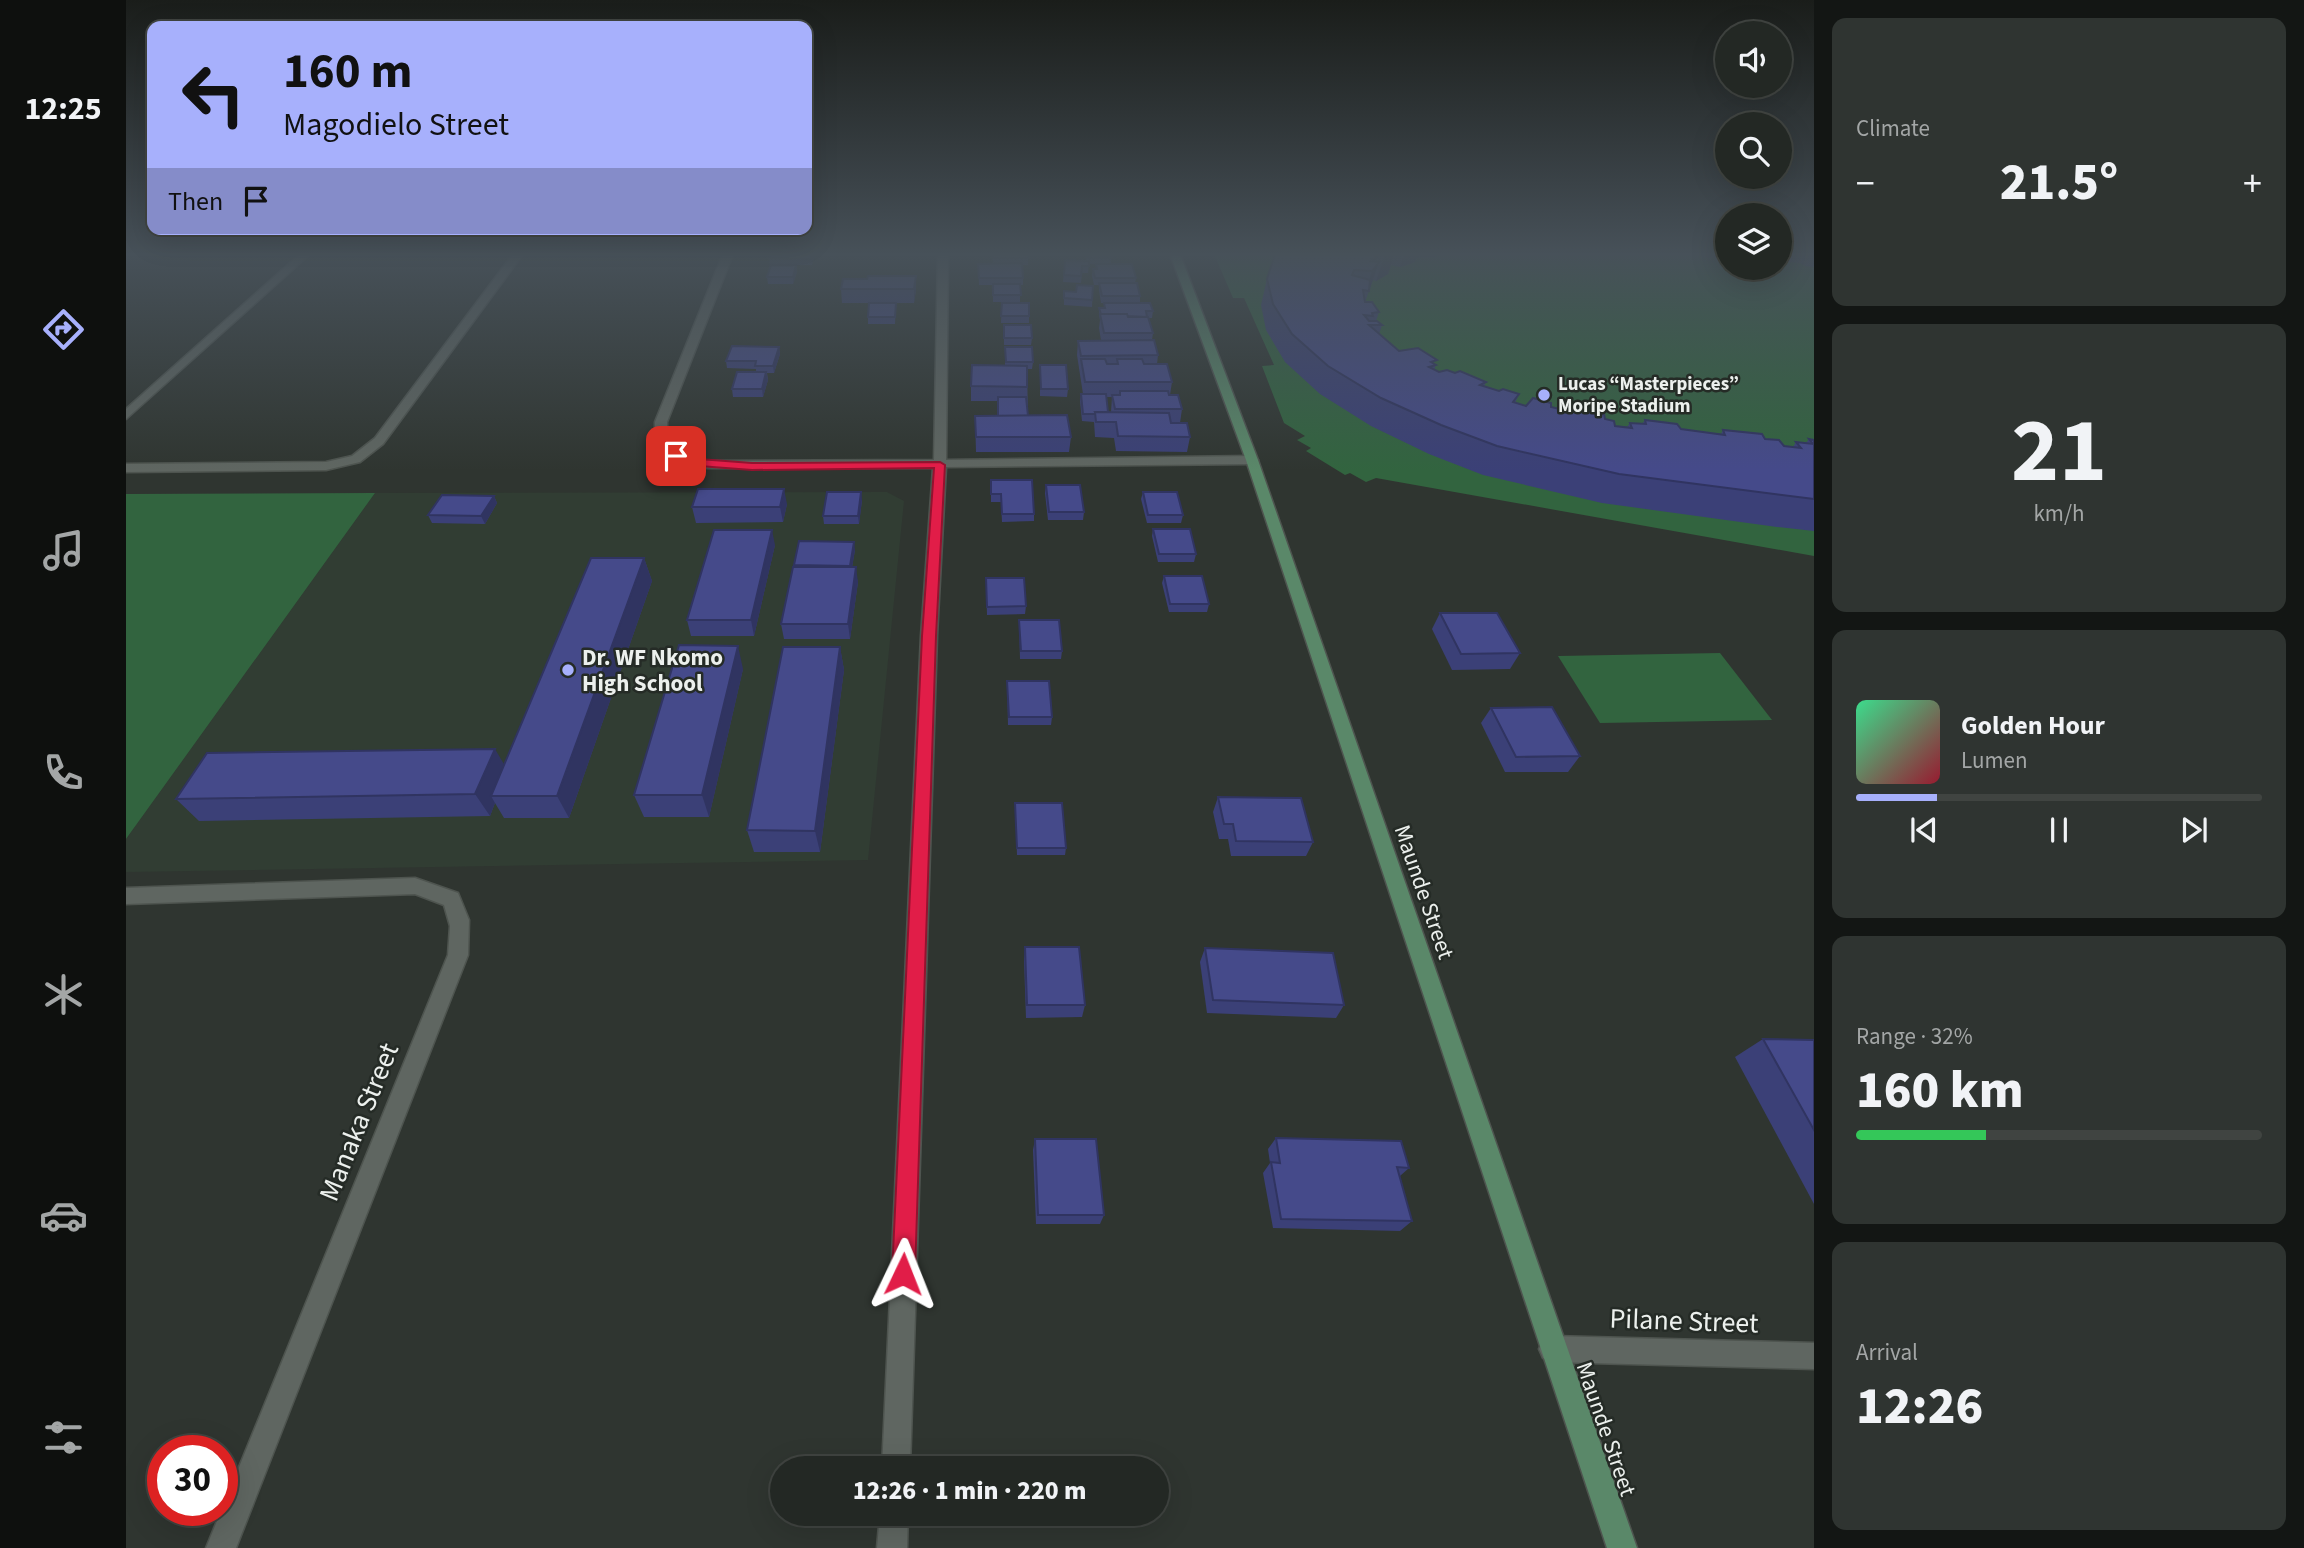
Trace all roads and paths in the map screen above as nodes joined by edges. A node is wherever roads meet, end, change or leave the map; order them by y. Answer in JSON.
{"nodes":[{"id":1,"x":225,"y":326,"type":"edge"},
{"id":2,"x":464,"y":326,"type":"edge"},
{"id":3,"x":699,"y":326,"type":"edge"},
{"id":4,"x":942,"y":326,"type":"edge"},
{"id":5,"x":1202,"y":326,"type":"edge"},
{"id":6,"x":126,"y":415,"type":"edge"},
{"id":7,"x":1252,"y":460,"type":"junction"},
{"id":8,"x":940,"y":465,"type":"junction"},
{"id":9,"x":126,"y":468,"type":"edge"},
{"id":10,"x":126,"y":896,"type":"edge"},
{"id":11,"x":1552,"y":1349,"type":"junction"},
{"id":12,"x":1814,"y":1356,"type":"edge"},
{"id":13,"x":896,"y":1456,"type":"edge"},
{"id":14,"x":893,"y":1526,"type":"edge"},
{"id":15,"x":221,"y":1548,"type":"edge"},
{"id":16,"x":892,"y":1548,"type":"edge"},
{"id":17,"x":1622,"y":1548,"type":"edge"}],
"edges":[{"from":1,"to":6,"type":"street"},
{"from":2,"to":9,"type":"street"},
{"from":3,"to":8,"type":"street"},
{"from":4,"to":8,"type":"street"},
{"from":5,"to":7,"type":"street","name":"Maunde Street"},
{"from":7,"to":8,"type":"street"},
{"from":7,"to":11,"type":"street","name":"Maunde Street"},
{"from":8,"to":13,"type":"street"},
{"from":10,"to":15,"type":"street","name":"Manaka Street"},
{"from":11,"to":12,"type":"street","name":"Pilane Street"},
{"from":11,"to":17,"type":"street","name":"Maunde Street"},
{"from":14,"to":16,"type":"street"}]}
